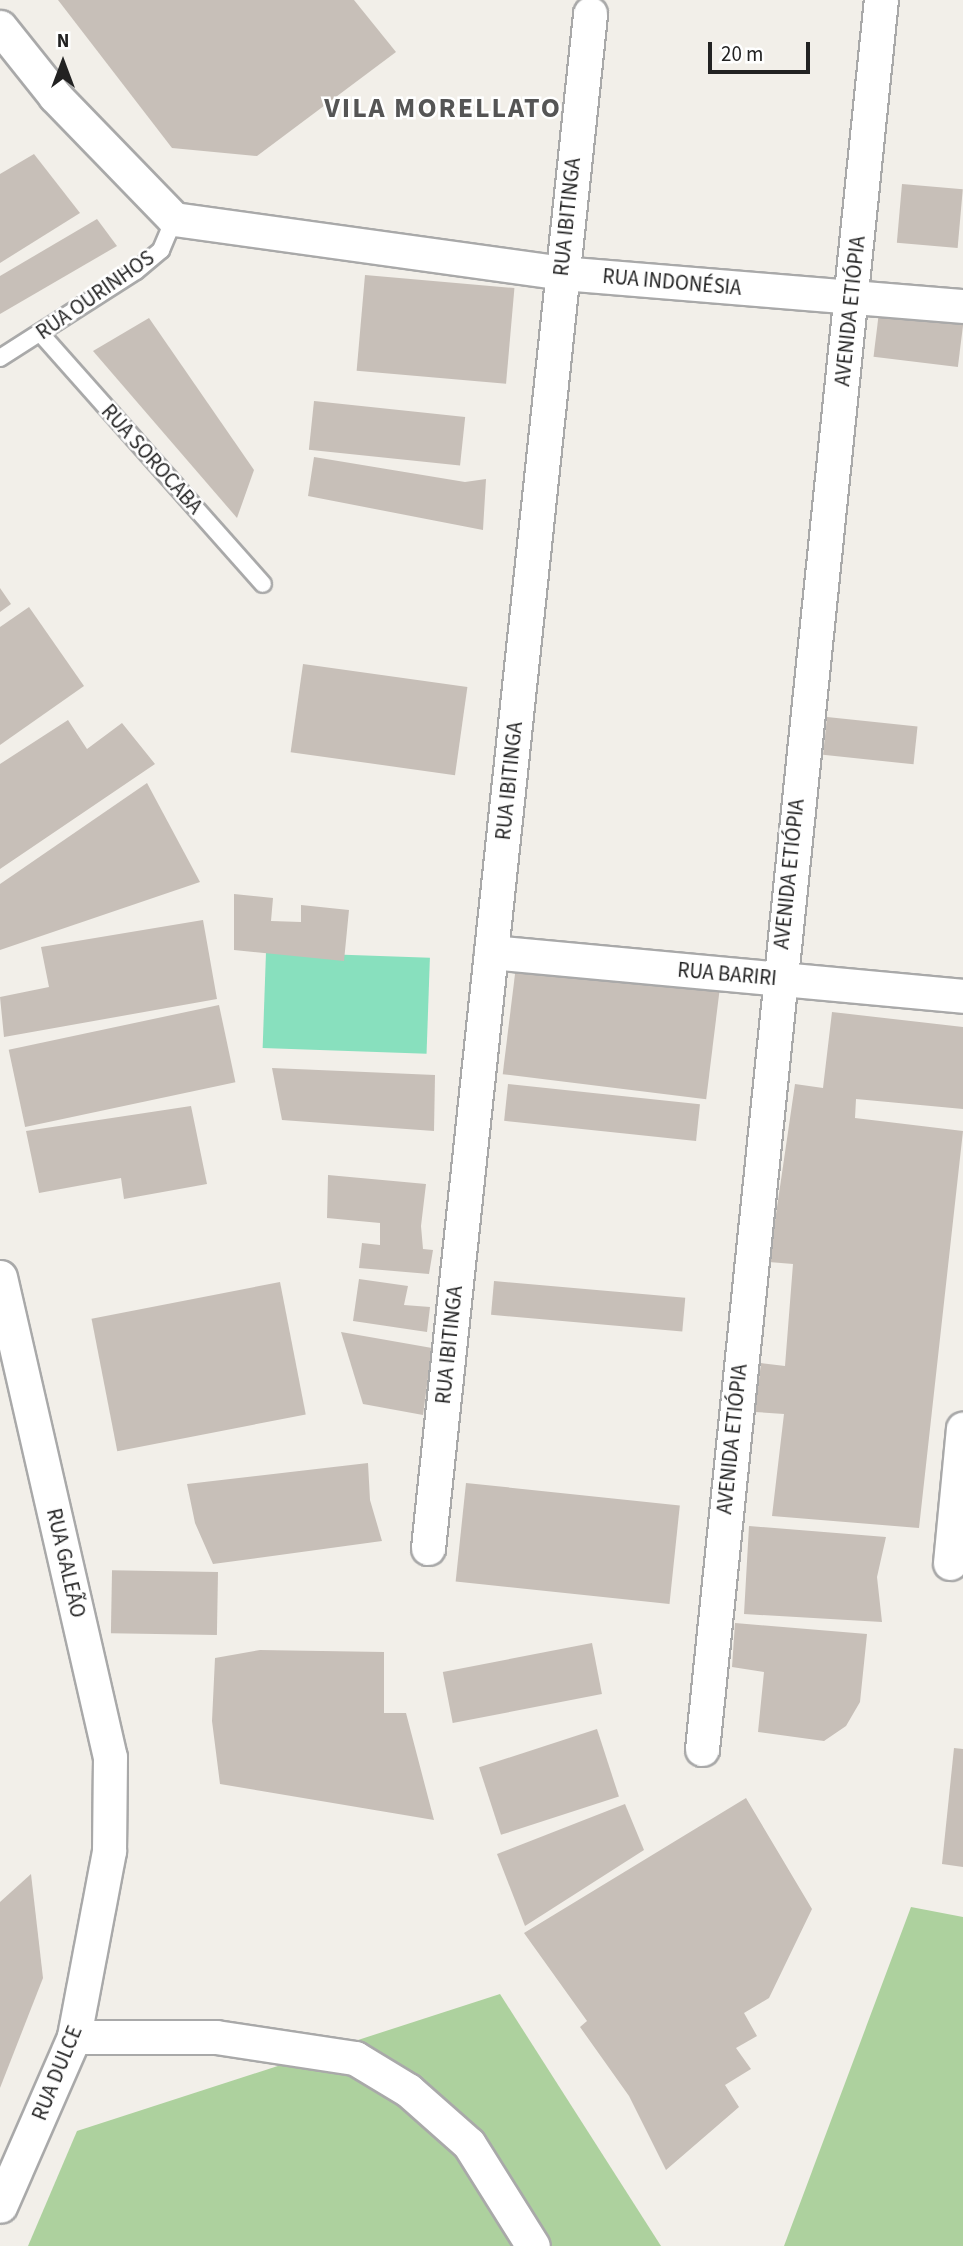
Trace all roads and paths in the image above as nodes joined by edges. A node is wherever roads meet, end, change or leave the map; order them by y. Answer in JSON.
{"nodes":[{"id":1,"x":881,"y":0,"type":"edge"},
{"id":2,"x":590,"y":14,"type":"dead end"},
{"id":3,"x":0,"y":27,"type":"edge"},
{"id":4,"x":174,"y":219,"type":"junction"},
{"id":5,"x":561,"y":273,"type":"junction"},
{"id":6,"x":852,"y":297,"type":"junction"},
{"id":7,"x":963,"y":306,"type":"edge"},
{"id":8,"x":41,"y":334,"type":"junction"},
{"id":9,"x":0,"y":358,"type":"edge"},
{"id":10,"x":264,"y":584,"type":"dead end"},
{"id":11,"x":491,"y":952,"type":"junction"},
{"id":12,"x":777,"y":979,"type":"junction"},
{"id":13,"x":963,"y":996,"type":"edge"},
{"id":14,"x":0,"y":1277,"type":"edge"},
{"id":15,"x":963,"y":1430,"type":"edge"},
{"id":16,"x":428,"y":1548,"type":"dead end"},
{"id":17,"x":950,"y":1563,"type":"dead end"},
{"id":18,"x":702,"y":1749,"type":"dead end"},
{"id":19,"x":109,"y":1851,"type":"joint"},
{"id":20,"x":74,"y":2038,"type":"junction"},
{"id":21,"x":0,"y":2206,"type":"edge"},
{"id":22,"x":533,"y":2246,"type":"edge"}],
"edges":[{"from":1,"to":6,"type":"street","name":"AVENIDA ETIÓPIA"},
{"from":2,"to":5,"type":"street","name":"RUA IBITINGA"},
{"from":3,"to":4,"type":"street"},
{"from":4,"to":5,"type":"street","name":"RUA INDONÉSIA"},
{"from":4,"to":8,"type":"lane","name":"RUA OURINHOS"},
{"from":5,"to":6,"type":"street","name":"RUA INDONÉSIA"},
{"from":5,"to":11,"type":"street","name":"RUA IBITINGA"},
{"from":6,"to":7,"type":"street","name":"RUA INDONÉSIA"},
{"from":6,"to":12,"type":"street","name":"AVENIDA ETIÓPIA"},
{"from":8,"to":9,"type":"lane","name":"RUA OURINHOS"},
{"from":8,"to":10,"type":"lane","name":"RUA SOROCABA"},
{"from":11,"to":12,"type":"street","name":"RUA BARIRI"},
{"from":11,"to":16,"type":"street","name":"RUA IBITINGA"},
{"from":12,"to":13,"type":"street","name":"RUA BARIRI"},
{"from":12,"to":18,"type":"street","name":"AVENIDA ETIÓPIA"},
{"from":14,"to":19,"type":"street","name":"RUA GALEÃO"},
{"from":15,"to":17,"type":"street"},
{"from":19,"to":20,"type":"street","name":"RUA DULCE"},
{"from":20,"to":21,"type":"street","name":"RUA DULCE"},
{"from":20,"to":22,"type":"street"}]}
